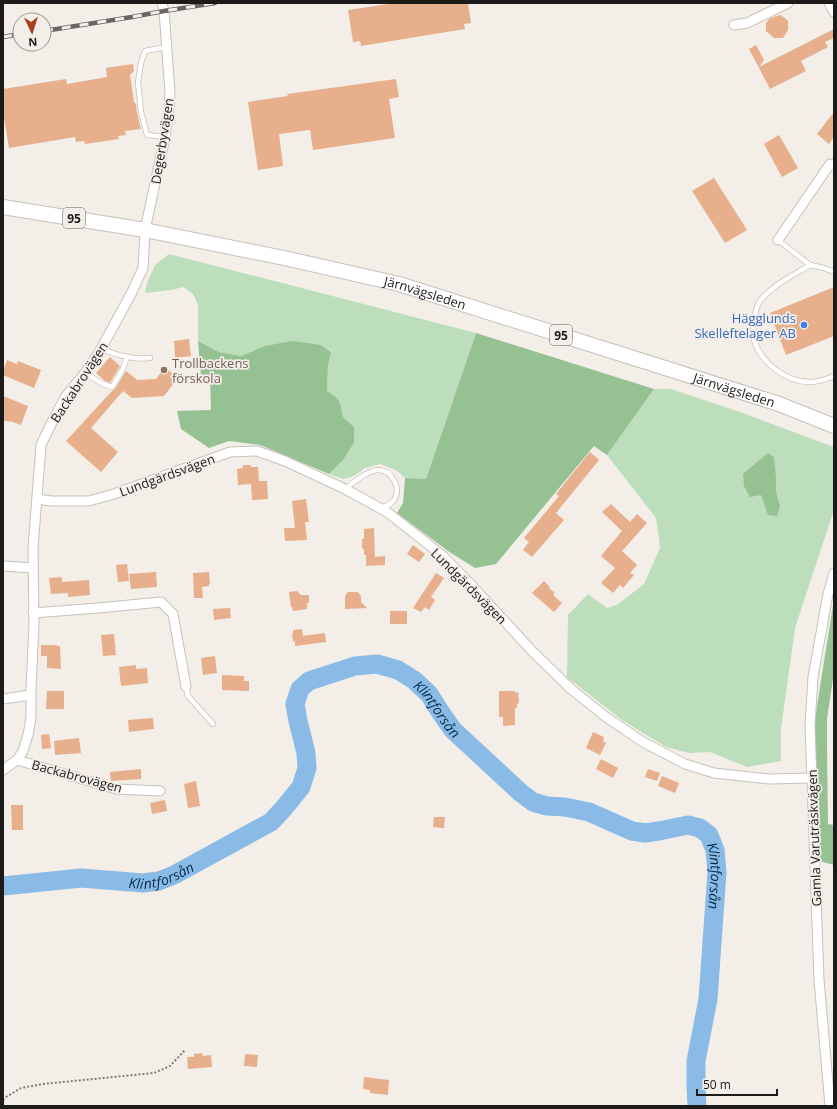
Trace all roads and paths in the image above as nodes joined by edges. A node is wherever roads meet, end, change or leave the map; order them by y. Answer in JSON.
{"nodes":[{"id":1,"x":162,"y":3,"type":"edge"},
{"id":2,"x":788,"y":3,"type":"edge"},
{"id":3,"x":829,"y":3,"type":"edge"},
{"id":4,"x":834,"y":12,"type":"edge"},
{"id":5,"x":734,"y":26,"type":"dead end"},
{"id":6,"x":166,"y":47,"type":"junction"},
{"id":7,"x":165,"y":137,"type":"junction"},
{"id":8,"x":833,"y":162,"type":"edge"},
{"id":9,"x":3,"y":207,"type":"edge"},
{"id":10,"x":145,"y":230,"type":"junction"},
{"id":11,"x":778,"y":240,"type":"joint"},
{"id":12,"x":810,"y":265,"type":"junction"},
{"id":13,"x":834,"y":272,"type":"edge"},
{"id":14,"x":101,"y":349,"type":"junction"},
{"id":15,"x":127,"y":357,"type":"junction"},
{"id":16,"x":150,"y":358,"type":"dead end"},
{"id":17,"x":85,"y":373,"type":"junction"},
{"id":18,"x":834,"y":376,"type":"edge"},
{"id":19,"x":834,"y":426,"type":"edge"},
{"id":20,"x":345,"y":489,"type":"junction"},
{"id":21,"x":37,"y":500,"type":"junction"},
{"id":22,"x":380,"y":508,"type":"junction"},
{"id":23,"x":3,"y":566,"type":"edge"},
{"id":24,"x":33,"y":568,"type":"junction"},
{"id":25,"x":834,"y":572,"type":"edge"},
{"id":26,"x":33,"y":613,"type":"junction"},
{"id":27,"x":186,"y":687,"type":"joint"},
{"id":28,"x":31,"y":695,"type":"junction"},
{"id":29,"x":3,"y":699,"type":"edge"},
{"id":30,"x":213,"y":724,"type":"dead end"},
{"id":31,"x":17,"y":760,"type":"junction"},
{"id":32,"x":3,"y":770,"type":"edge"},
{"id":33,"x":812,"y":778,"type":"junction"},
{"id":34,"x":160,"y":791,"type":"dead end"},
{"id":35,"x":185,"y":1050,"type":"dead end"},
{"id":36,"x":3,"y":1100,"type":"edge"},
{"id":37,"x":830,"y":1106,"type":"edge"}],
"edges":[{"from":1,"to":6,"type":"street","name":"Degerbyvägen"},
{"from":2,"to":5,"type":"street"},
{"from":3,"to":4,"type":"street"},
{"from":6,"to":7,"type":"street","name":"Degerbyvägen"},
{"from":6,"to":7,"type":"lane"},
{"from":7,"to":10,"type":"street","name":"Degerbyvägen"},
{"from":8,"to":11,"type":"street"},
{"from":9,"to":10,"type":"main road","name":"Järnvägsleden","number":"95"},
{"from":10,"to":14,"type":"street","name":"Backabrovägen"},
{"from":10,"to":19,"type":"main road","name":"Järnvägsleden","number":"95"},
{"from":11,"to":12,"type":"lane"},
{"from":12,"to":13,"type":"lane"},
{"from":12,"to":18,"type":"lane"},
{"from":14,"to":15,"type":"lane"},
{"from":14,"to":17,"type":"street","name":"Backabrovägen"},
{"from":15,"to":16,"type":"lane"},
{"from":15,"to":17,"type":"lane"},
{"from":17,"to":21,"type":"street","name":"Backabrovägen"},
{"from":20,"to":21,"type":"street","name":"Lundgärdsvägen"},
{"from":20,"to":22,"type":"street","name":"Lundgärdsvägen"},
{"from":20,"to":22,"type":"lane"},
{"from":21,"to":24,"type":"street","name":"Backabrovägen"},
{"from":22,"to":33,"type":"street","name":"Lundgärdsvägen"},
{"from":23,"to":24,"type":"street"},
{"from":24,"to":26,"type":"street","name":"Backabrovägen"},
{"from":25,"to":33,"type":"street","name":"Gamla Varuträskvägen"},
{"from":26,"to":27,"type":"street"},
{"from":26,"to":28,"type":"street","name":"Backabrovägen"},
{"from":27,"to":30,"type":"lane"},
{"from":28,"to":29,"type":"street"},
{"from":28,"to":31,"type":"street","name":"Backabrovägen"},
{"from":31,"to":32,"type":"street","name":"Backabrovägen"},
{"from":31,"to":34,"type":"street","name":"Backabrovägen"},
{"from":33,"to":37,"type":"street","name":"Gamla Varuträskvägen"},
{"from":35,"to":36,"type":"path"}]}
